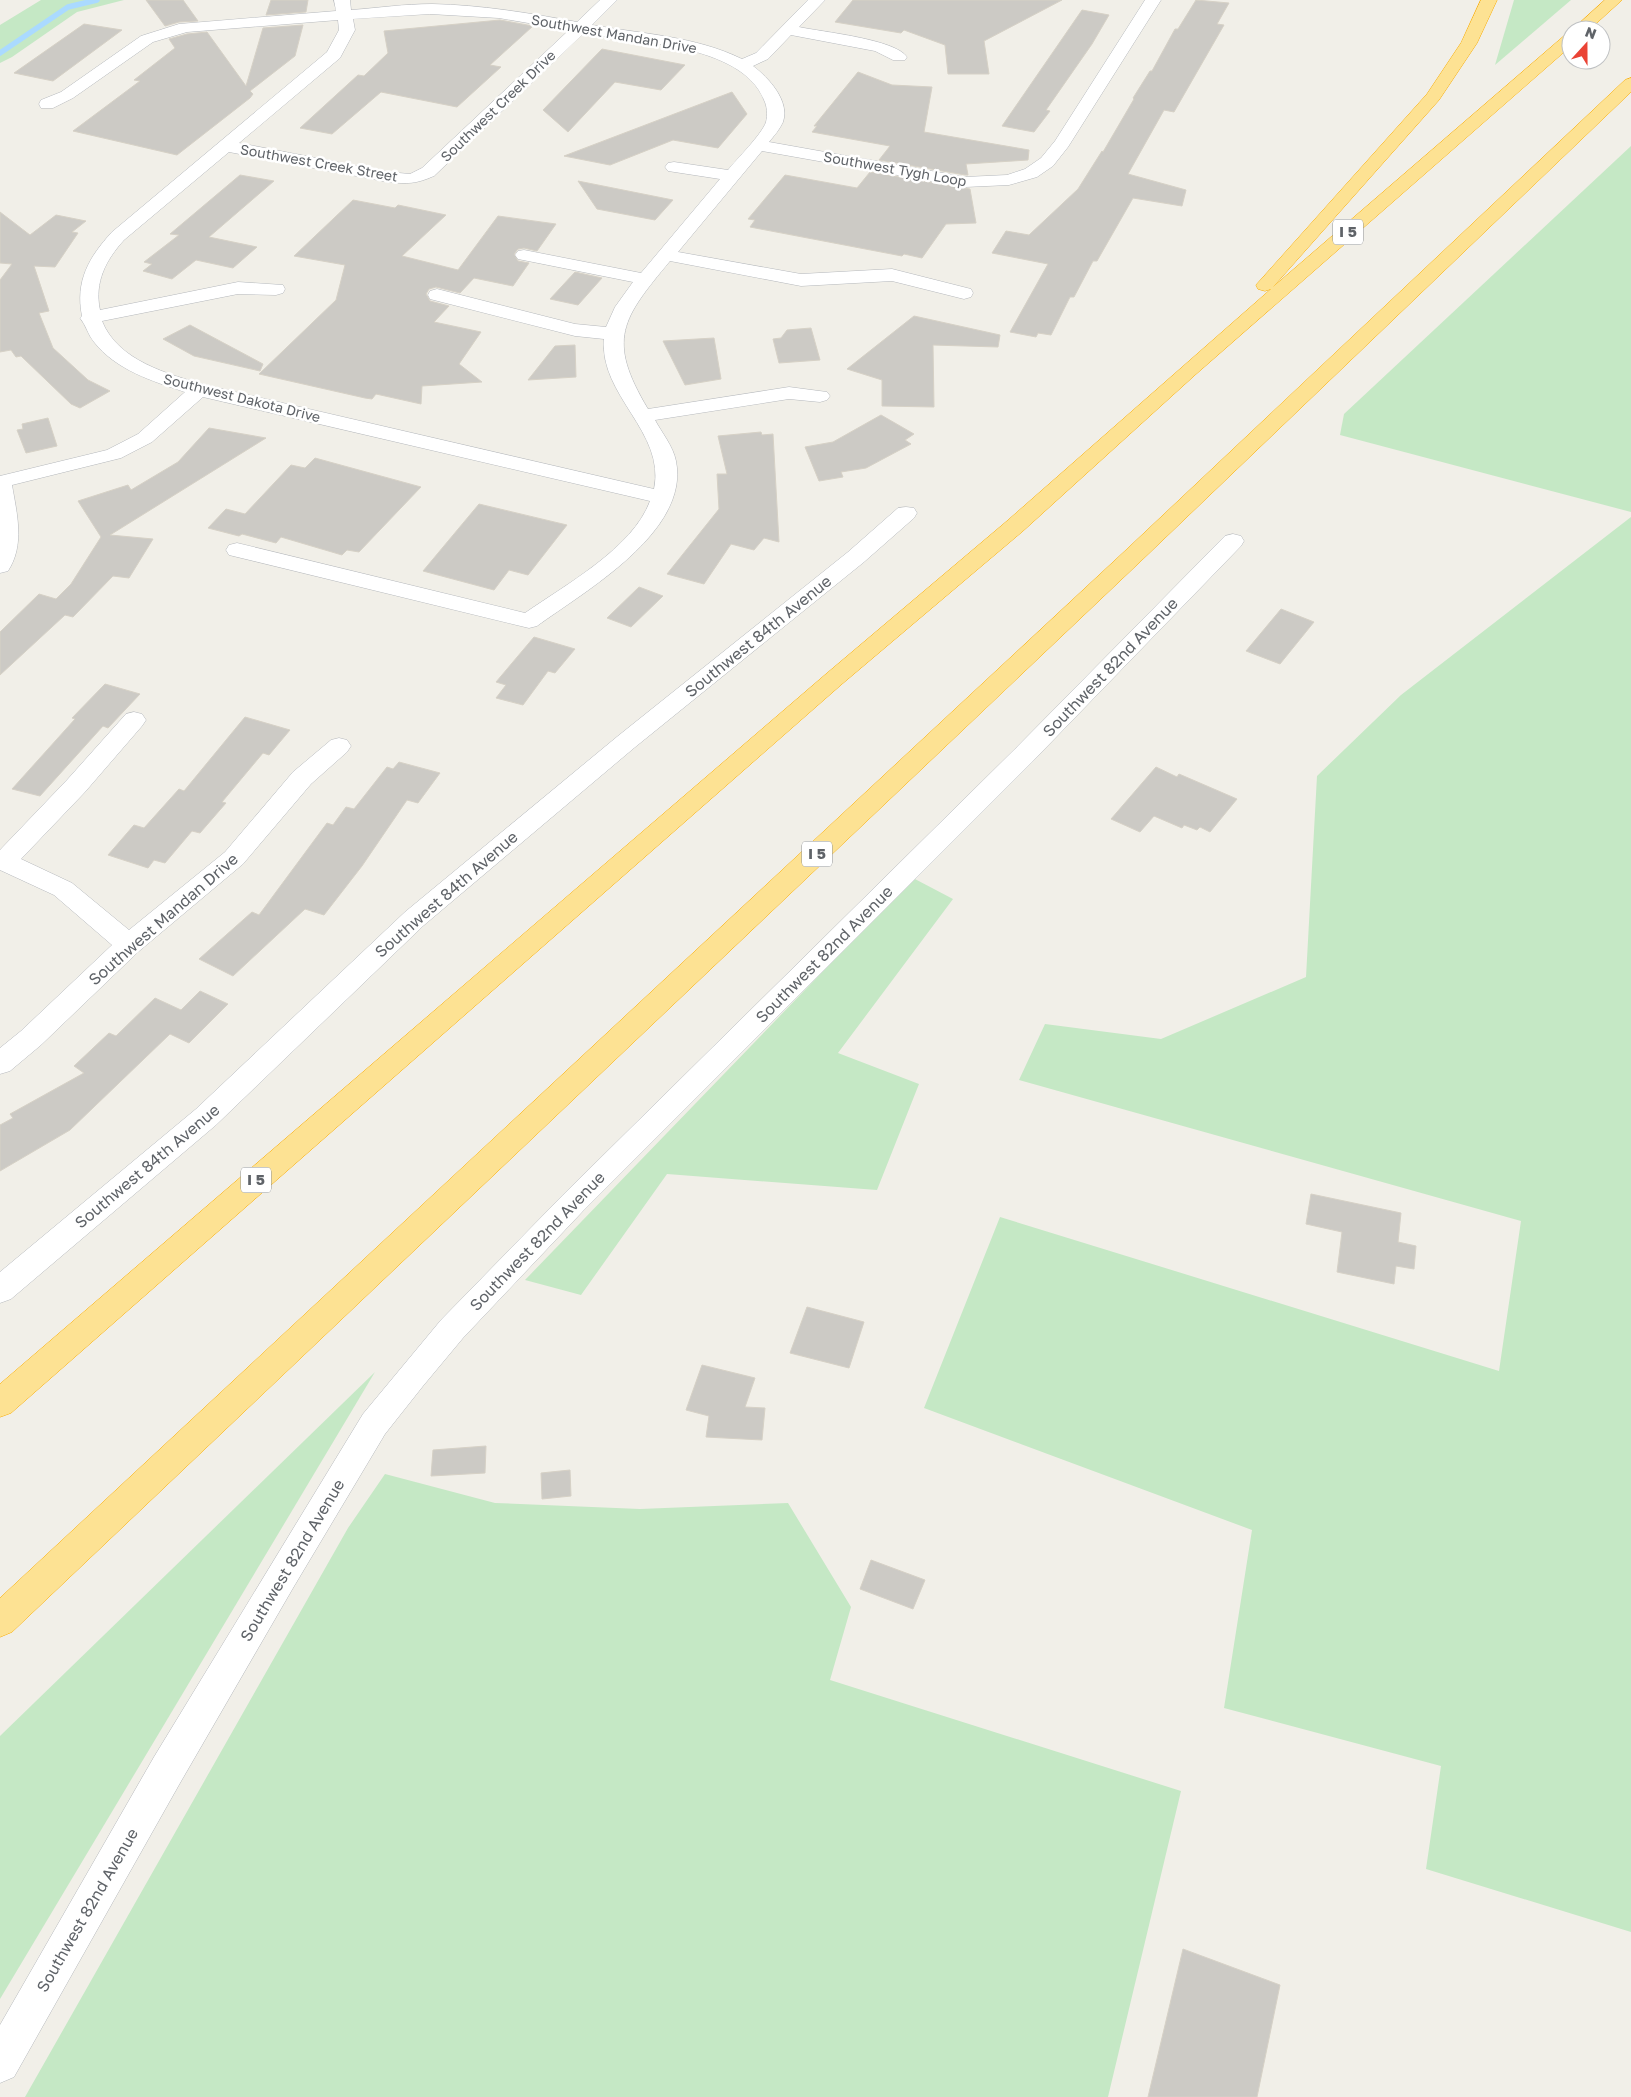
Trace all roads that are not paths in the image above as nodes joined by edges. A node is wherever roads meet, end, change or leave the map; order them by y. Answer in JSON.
{"nodes":[{"id":1,"x":609,"y":0,"type":"edge"},
{"id":2,"x":817,"y":0,"type":"edge"},
{"id":3,"x":1488,"y":0,"type":"edge"},
{"id":4,"x":1614,"y":0,"type":"edge"},
{"id":5,"x":1134,"y":1,"type":"dead end"},
{"id":6,"x":1152,"y":2,"type":"edge"},
{"id":7,"x":344,"y":8,"type":"edge"},
{"id":8,"x":1591,"y":20,"type":"edge"},
{"id":9,"x":580,"y":27,"type":"junction"},
{"id":10,"x":788,"y":30,"type":"junction"},
{"id":11,"x":1561,"y":47,"type":"edge"},
{"id":12,"x":899,"y":57,"type":"dead end"},
{"id":13,"x":742,"y":65,"type":"junction"},
{"id":14,"x":1631,"y":83,"type":"edge"},
{"id":15,"x":47,"y":104,"type":"dead end"},
{"id":16,"x":759,"y":145,"type":"junction"},
{"id":17,"x":227,"y":146,"type":"junction"},
{"id":18,"x":674,"y":167,"type":"dead end"},
{"id":19,"x":733,"y":176,"type":"junction"},
{"id":20,"x":412,"y":179,"type":"joint"},
{"id":21,"x":524,"y":255,"type":"dead end"},
{"id":22,"x":666,"y":255,"type":"junction"},
{"id":23,"x":645,"y":279,"type":"junction"},
{"id":24,"x":276,"y":289,"type":"dead end"},
{"id":25,"x":964,"y":294,"type":"dead end"},
{"id":26,"x":437,"y":295,"type":"dead end"},
{"id":27,"x":90,"y":318,"type":"junction"},
{"id":28,"x":614,"y":334,"type":"junction"},
{"id":29,"x":1188,"y":371,"type":"junction"},
{"id":30,"x":199,"y":390,"type":"junction"},
{"id":31,"x":820,"y":396,"type":"dead end"},
{"id":32,"x":642,"y":416,"type":"junction"},
{"id":33,"x":1,"y":482,"type":"edge"},
{"id":34,"x":662,"y":497,"type":"junction"},
{"id":35,"x":906,"y":513,"type":"dead end"},
{"id":36,"x":1233,"y":541,"type":"dead end"},
{"id":37,"x":237,"y":550,"type":"dead end"},
{"id":38,"x":0,"y":566,"type":"edge"},
{"id":39,"x":134,"y":720,"type":"dead end"},
{"id":40,"x":339,"y":746,"type":"dead end"},
{"id":41,"x":129,"y":945,"type":"junction"},
{"id":42,"x":0,"y":1063,"type":"edge"},
{"id":43,"x":0,"y":1290,"type":"edge"},
{"id":44,"x":0,"y":1403,"type":"edge"},
{"id":45,"x":0,"y":1621,"type":"edge"},
{"id":46,"x":0,"y":2063,"type":"edge"}],
"edges":[{"from":1,"to":9,"type":"street","name":"Southwest Creek Drive"},
{"from":2,"to":10,"type":"street"},
{"from":3,"to":29,"type":"highway"},
{"from":4,"to":8,"type":"highway"},
{"from":5,"to":6,"type":"street","name":"Southwest Tygh Loop"},
{"from":6,"to":16,"type":"street","name":"Southwest Tygh Loop"},
{"from":7,"to":9,"type":"street","name":"Southwest Mandan Drive"},
{"from":7,"to":15,"type":"street","name":"Southwest Mandan Drive"},
{"from":7,"to":17,"type":"street","name":"Southwest Dakota Drive"},
{"from":9,"to":13,"type":"street","name":"Southwest Mandan Drive"},
{"from":9,"to":20,"type":"street","name":"Southwest Creek Drive"},
{"from":10,"to":12,"type":"street"},
{"from":10,"to":13,"type":"street"},
{"from":11,"to":29,"type":"highway","number":"I 5"},
{"from":13,"to":16,"type":"street","name":"Southwest Mandan Drive"},
{"from":14,"to":45,"type":"highway","number":"I 5"},
{"from":16,"to":19,"type":"street","name":"Southwest Mandan Drive"},
{"from":17,"to":20,"type":"street","name":"Southwest Creek Street"},
{"from":17,"to":27,"type":"street","name":"Southwest Dakota Drive"},
{"from":18,"to":19,"type":"street"},
{"from":19,"to":22,"type":"street","name":"Southwest Mandan Drive"},
{"from":21,"to":23,"type":"street"},
{"from":22,"to":23,"type":"street","name":"Southwest Mandan Drive"},
{"from":22,"to":25,"type":"street"},
{"from":23,"to":28,"type":"street","name":"Southwest Mandan Drive"},
{"from":24,"to":27,"type":"street"},
{"from":26,"to":28,"type":"street"},
{"from":27,"to":30,"type":"street","name":"Southwest Dakota Drive"},
{"from":28,"to":32,"type":"street","name":"Southwest Mandan Drive"},
{"from":29,"to":44,"type":"highway","number":"I 5"},
{"from":30,"to":33,"type":"street"},
{"from":30,"to":34,"type":"street","name":"Southwest Dakota Drive"},
{"from":31,"to":32,"type":"street"},
{"from":32,"to":34,"type":"street","name":"Southwest Mandan Drive"},
{"from":33,"to":38,"type":"street"},
{"from":34,"to":37,"type":"street","name":"Southwest Mandan Drive"},
{"from":35,"to":43,"type":"street","name":"Southwest 84th Avenue"},
{"from":36,"to":46,"type":"street","name":"Southwest 82nd Avenue"},
{"from":39,"to":41,"type":"street"},
{"from":40,"to":41,"type":"street","name":"Southwest Mandan Drive"},
{"from":41,"to":42,"type":"street","name":"Southwest Mandan Drive"}]}
